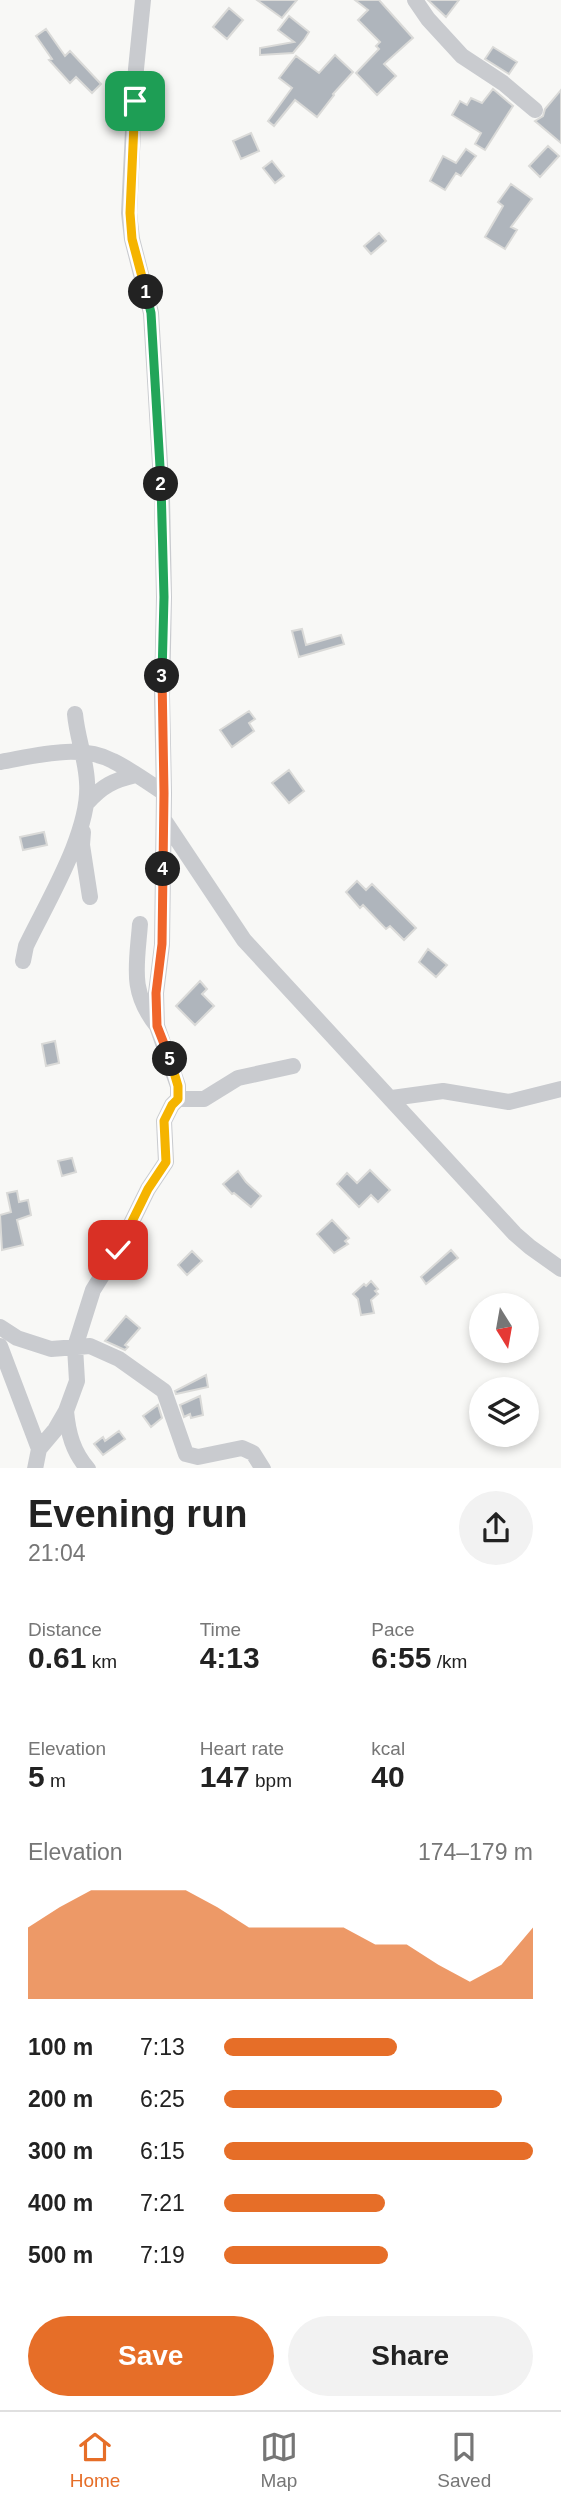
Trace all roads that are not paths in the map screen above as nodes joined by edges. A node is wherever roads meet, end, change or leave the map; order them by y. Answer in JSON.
{"nodes":[{"id":1,"x":143,"y":0,"type":"edge"},
{"id":2,"x":415,"y":0,"type":"edge"},
{"id":3,"x":536,"y":110,"type":"dead end"},
{"id":4,"x":75,"y":714,"type":"dead end"},
{"id":5,"x":83,"y":753,"type":"junction"},
{"id":6,"x":0,"y":762,"type":"edge"},
{"id":7,"x":136,"y":775,"type":"junction"},
{"id":8,"x":164,"y":793,"type":"junction"},
{"id":9,"x":87,"y":803,"type":"junction"},
{"id":10,"x":164,"y":820,"type":"junction"},
{"id":11,"x":84,"y":823,"type":"junction"},
{"id":12,"x":90,"y":897,"type":"dead end"},
{"id":13,"x":140,"y":924,"type":"dead end"},
{"id":14,"x":23,"y":961,"type":"dead end"},
{"id":15,"x":157,"y":1026,"type":"junction"},
{"id":16,"x":293,"y":1066,"type":"dead end"},
{"id":17,"x":561,"y":1090,"type":"edge"},
{"id":18,"x":392,"y":1098,"type":"junction"},
{"id":19,"x":178,"y":1099,"type":"junction"},
{"id":20,"x":561,"y":1269,"type":"edge"},
{"id":21,"x":0,"y":1326,"type":"edge"},
{"id":22,"x":0,"y":1346,"type":"edge"},
{"id":23,"x":75,"y":1347,"type":"junction"},
{"id":24,"x":66,"y":1411,"type":"junction"},
{"id":25,"x":39,"y":1449,"type":"junction"},
{"id":26,"x":36,"y":1468,"type":"edge"},
{"id":27,"x":88,"y":1468,"type":"edge"},
{"id":28,"x":263,"y":1468,"type":"edge"}],
"edges":[{"from":1,"to":8,"type":"street"},
{"from":2,"to":3,"type":"street"},
{"from":4,"to":5,"type":"street"},
{"from":5,"to":6,"type":"street"},
{"from":5,"to":7,"type":"street"},
{"from":5,"to":9,"type":"street"},
{"from":7,"to":8,"type":"street"},
{"from":7,"to":9,"type":"street"},
{"from":8,"to":10,"type":"street"},
{"from":9,"to":11,"type":"street"},
{"from":10,"to":15,"type":"street"},
{"from":10,"to":18,"type":"street"},
{"from":11,"to":12,"type":"street"},
{"from":11,"to":14,"type":"street"},
{"from":13,"to":15,"type":"street"},
{"from":15,"to":19,"type":"street"},
{"from":16,"to":19,"type":"street"},
{"from":17,"to":18,"type":"street"},
{"from":18,"to":20,"type":"street"},
{"from":19,"to":23,"type":"street"},
{"from":21,"to":23,"type":"street"},
{"from":22,"to":25,"type":"street"},
{"from":23,"to":24,"type":"street"},
{"from":23,"to":28,"type":"street"},
{"from":24,"to":25,"type":"street"},
{"from":24,"to":27,"type":"street"},
{"from":25,"to":26,"type":"street"}]}
